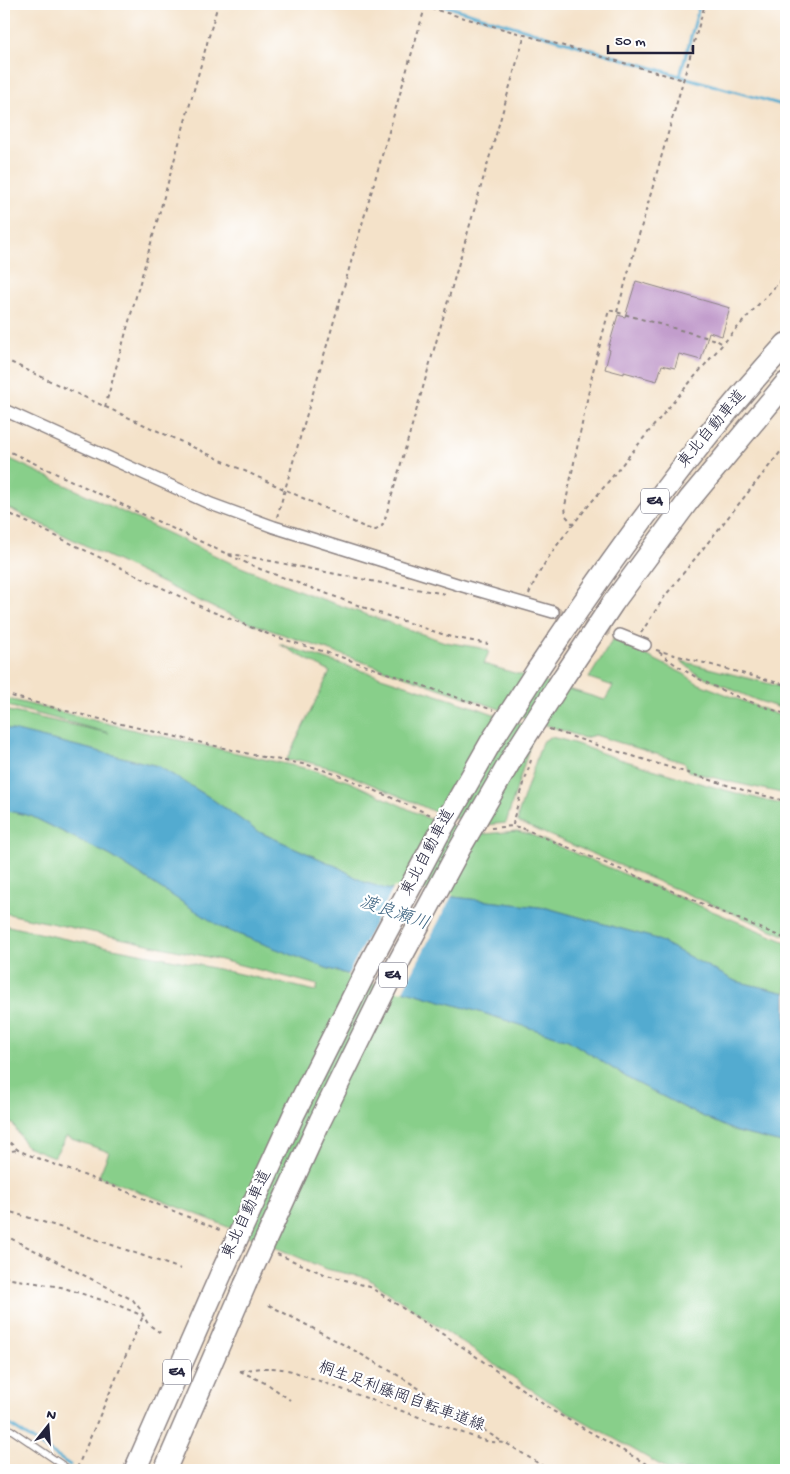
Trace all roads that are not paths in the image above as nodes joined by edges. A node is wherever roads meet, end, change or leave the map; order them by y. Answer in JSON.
{"nodes":[{"id":1,"x":786,"y":344,"type":"edge"},
{"id":2,"x":786,"y":383,"type":"edge"},
{"id":3,"x":4,"y":410,"type":"edge"},
{"id":4,"x":553,"y":612,"type":"tunnel mouth"},
{"id":5,"x":620,"y":635,"type":"tunnel mouth"},
{"id":6,"x":640,"y":643,"type":"road end"},
{"id":7,"x":4,"y":1425,"type":"edge"},
{"id":8,"x":70,"y":1470,"type":"edge"},
{"id":9,"x":135,"y":1470,"type":"edge"},
{"id":10,"x":165,"y":1470,"type":"edge"}],
"edges":[{"from":1,"to":9,"type":"highway","name":"東北自動車道","number":"E4","bridge":true},
{"from":2,"to":10,"type":"highway","name":"東北自動車道","number":"E4","bridge":true},
{"from":3,"to":4,"type":"street"},
{"from":5,"to":6,"type":"street"},
{"from":7,"to":8,"type":"lane"}]}
